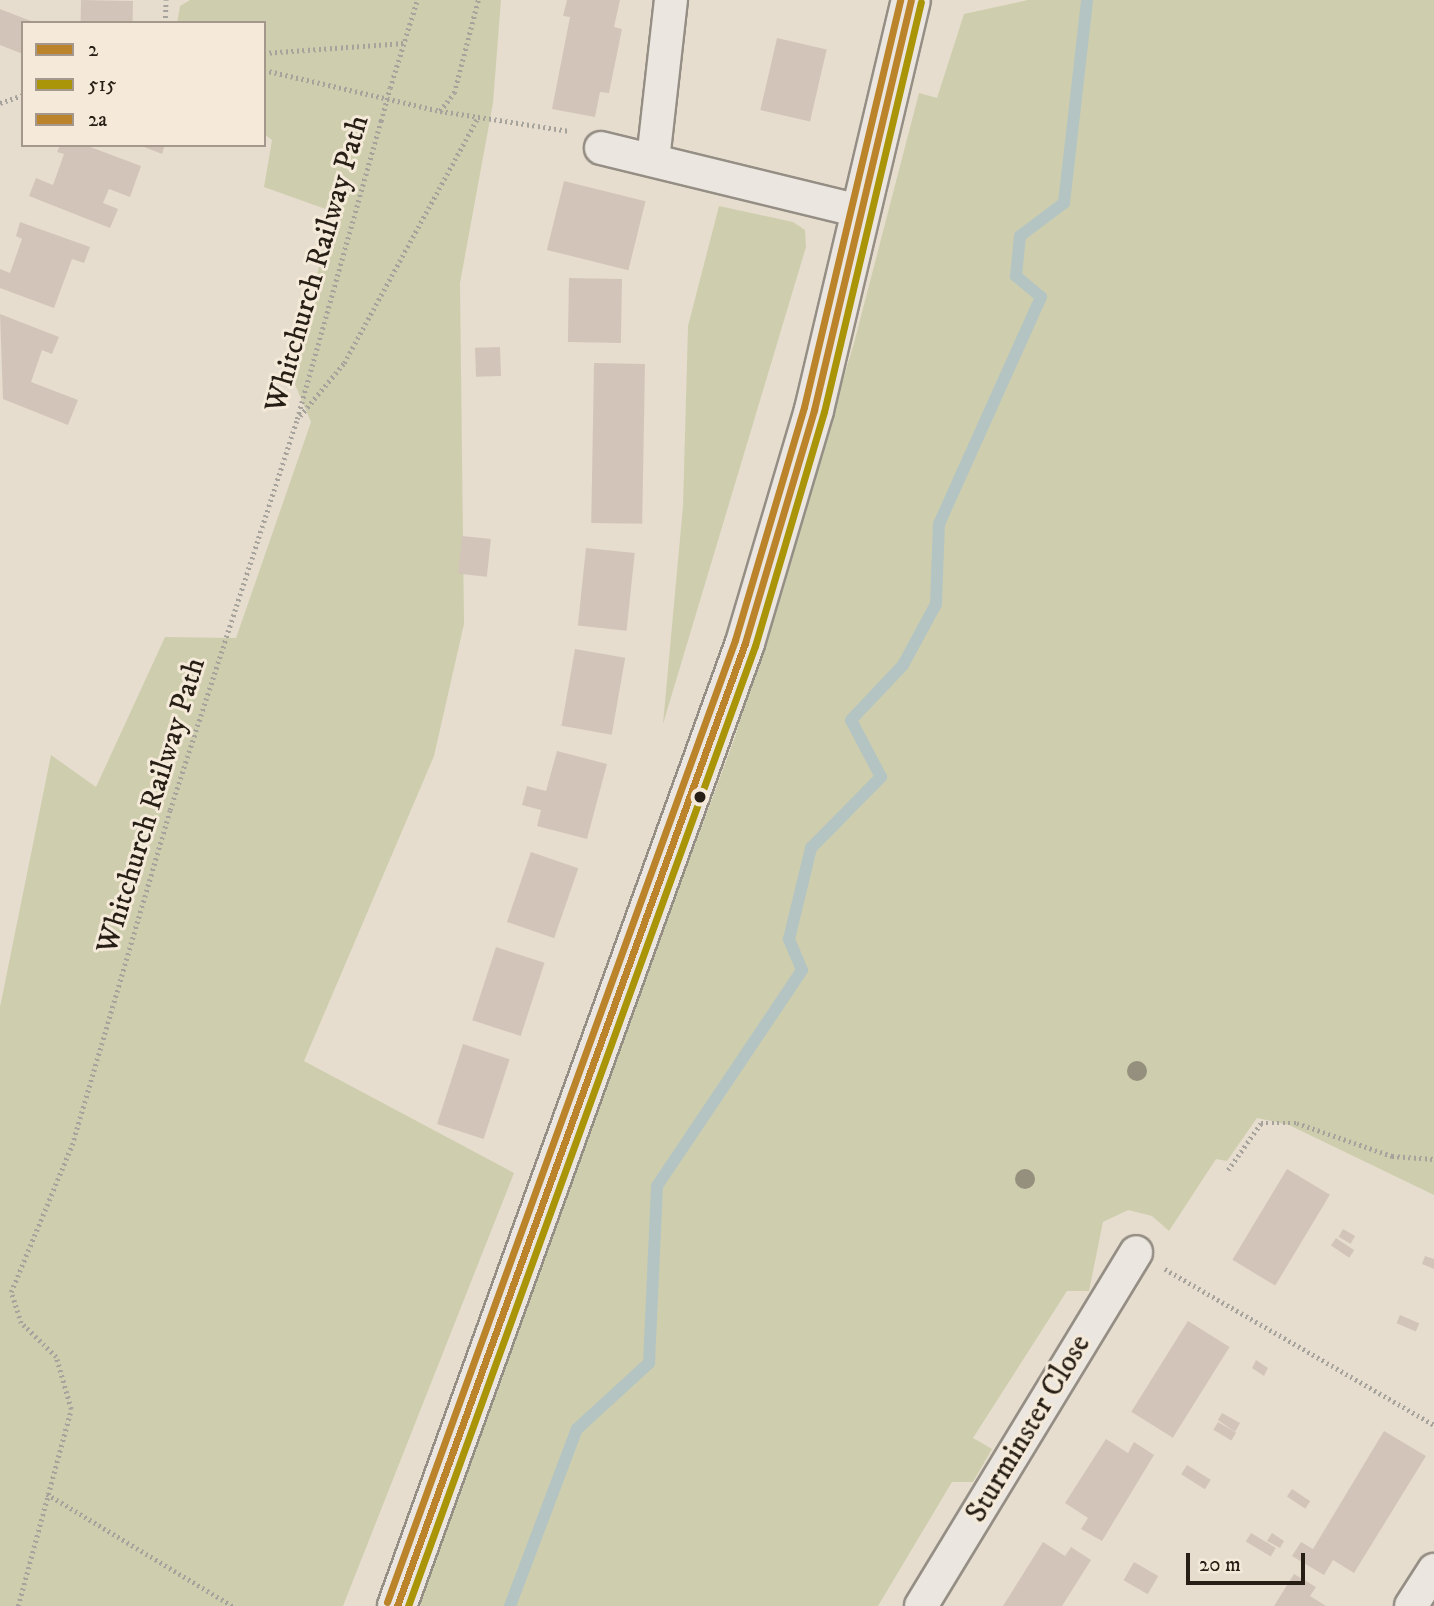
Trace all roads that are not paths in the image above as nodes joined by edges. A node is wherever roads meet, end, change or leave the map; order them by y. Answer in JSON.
{"nodes":[{"id":1,"x":671,"y":0,"type":"edge"},
{"id":2,"x":911,"y":0,"type":"edge"},
{"id":3,"x":601,"y":148,"type":"road end"},
{"id":4,"x":653,"y":160,"type":"junction"},
{"id":5,"x":859,"y":211,"type":"junction"},
{"id":6,"x":1136,"y":1252,"type":"dead end"},
{"id":7,"x":1434,"y":1570,"type":"edge"},
{"id":8,"x":397,"y":1606,"type":"edge"},
{"id":9,"x":921,"y":1606,"type":"edge"},
{"id":10,"x":1411,"y":1606,"type":"edge"}],
"edges":[{"from":1,"to":4,"type":"street"},
{"from":2,"to":5,"type":"street"},
{"from":3,"to":4,"type":"street"},
{"from":4,"to":5,"type":"street"},
{"from":5,"to":8,"type":"street"},
{"from":6,"to":9,"type":"street","name":"Sturminster Close"},
{"from":7,"to":10,"type":"street"}]}
